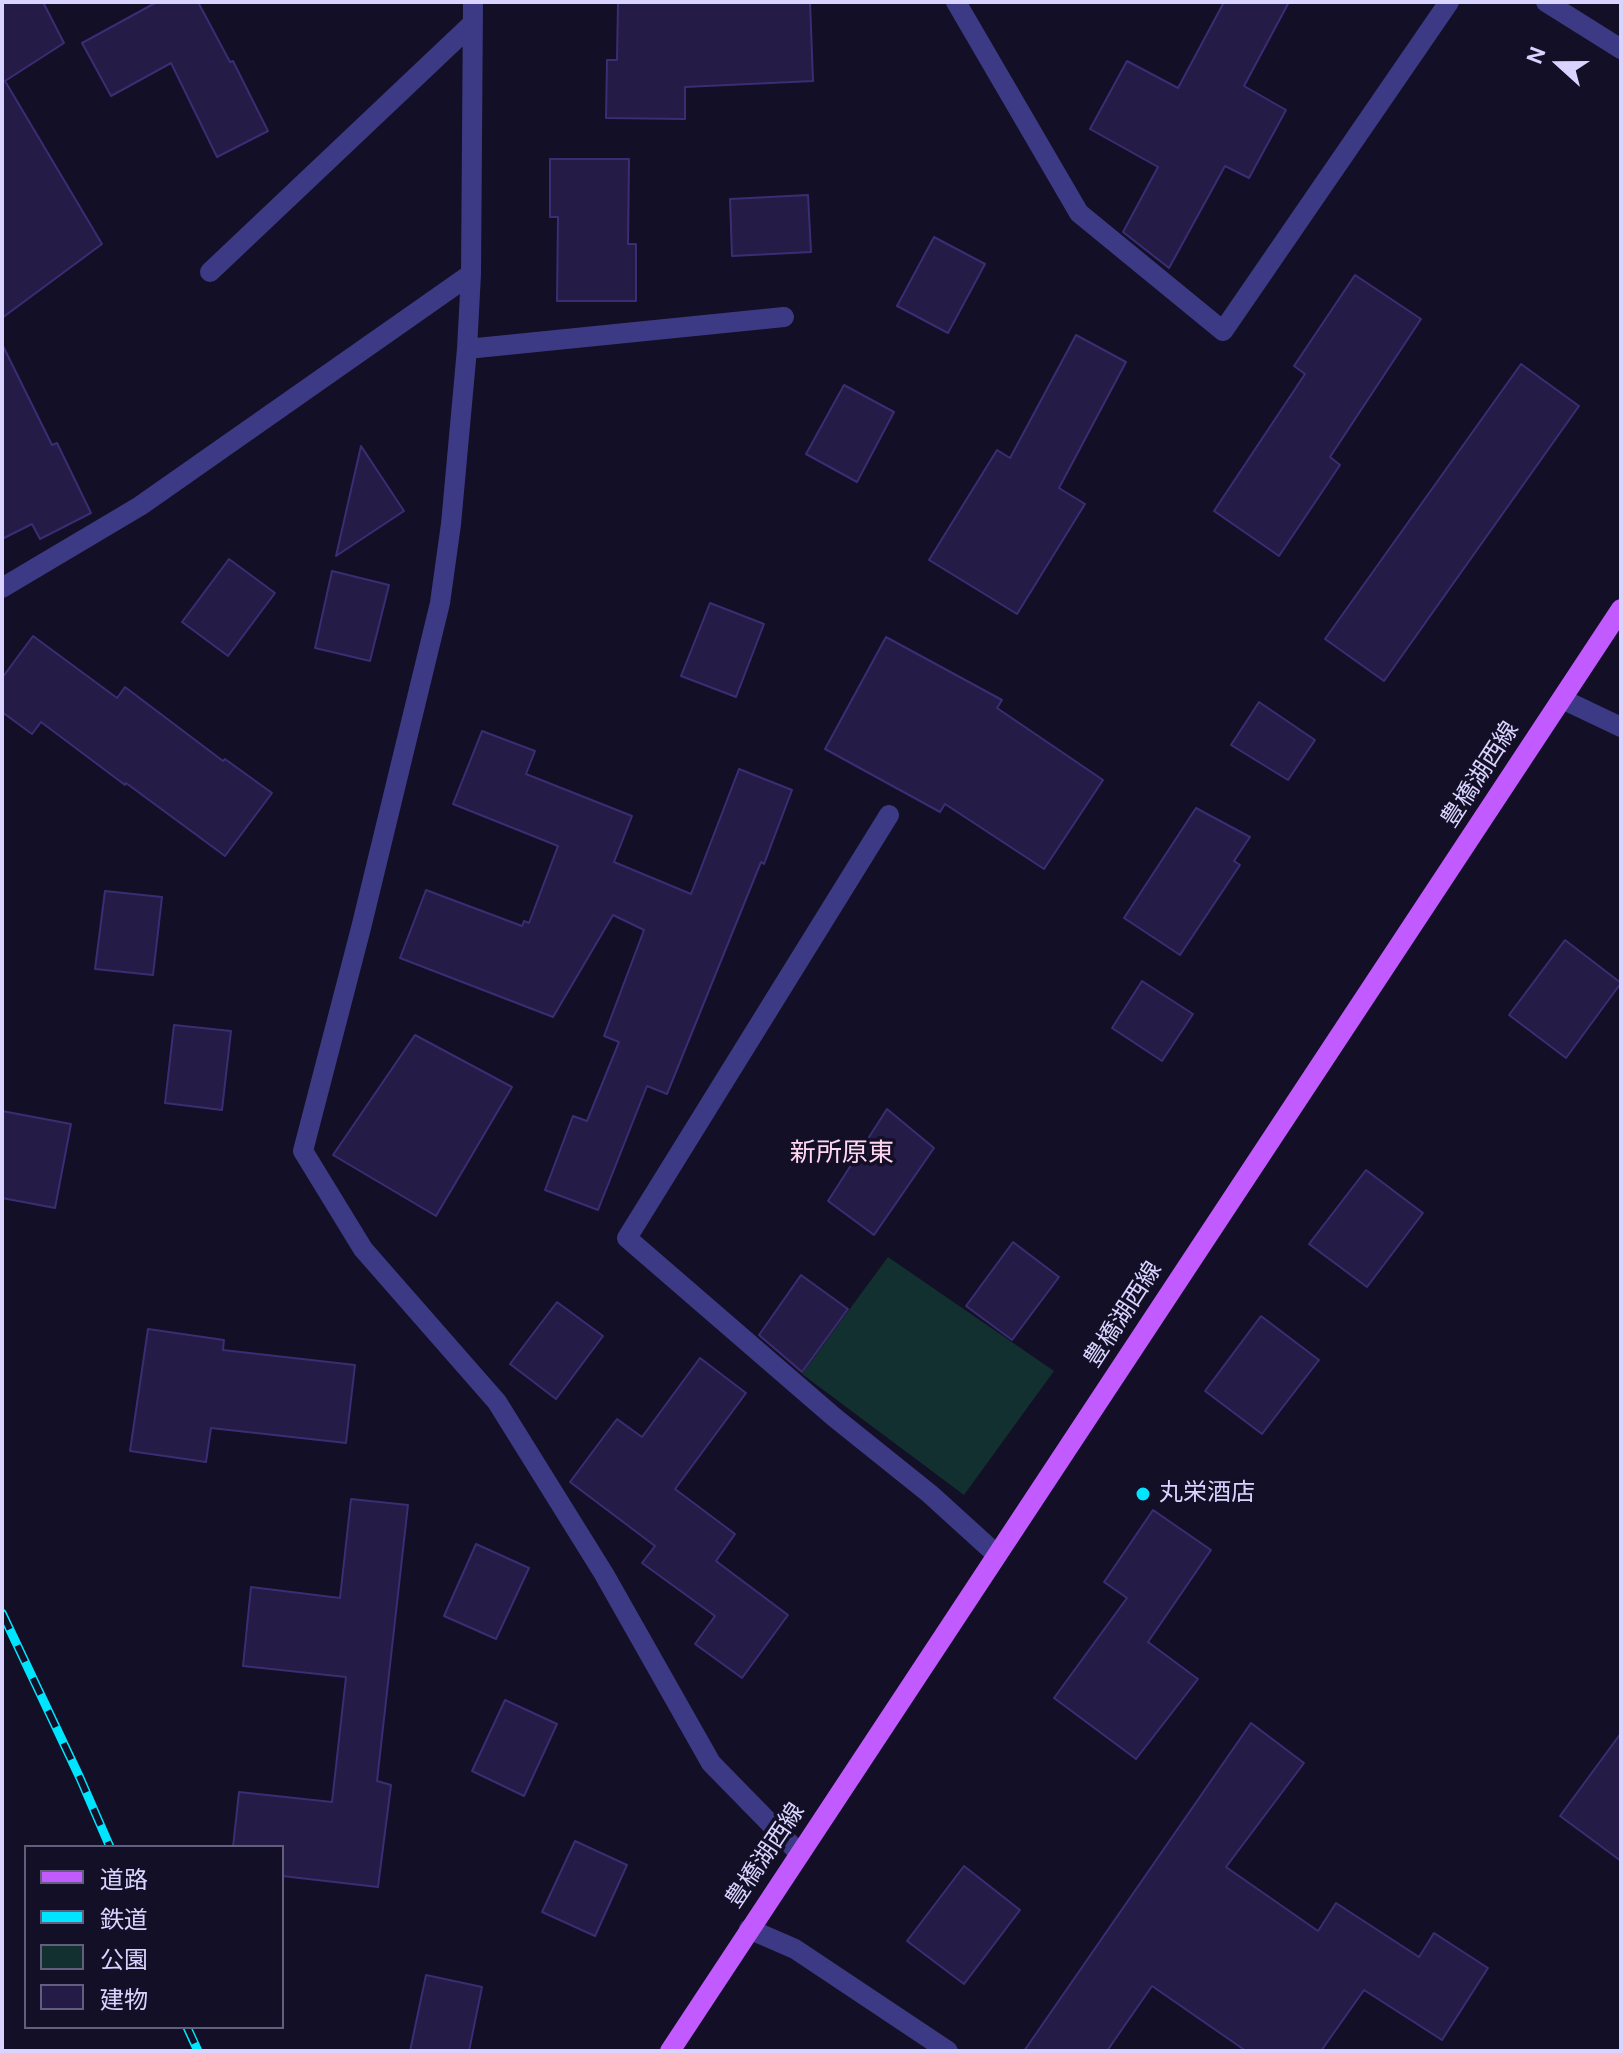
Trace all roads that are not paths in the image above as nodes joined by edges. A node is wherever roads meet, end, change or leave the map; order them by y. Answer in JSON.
{"nodes":[{"id":1,"x":473,"y":2,"type":"edge"},
{"id":2,"x":956,"y":2,"type":"edge"},
{"id":3,"x":1449,"y":2,"type":"edge"},
{"id":4,"x":1546,"y":2,"type":"edge"},
{"id":5,"x":472,"y":24,"type":"junction"},
{"id":6,"x":1621,"y":49,"type":"edge"},
{"id":7,"x":210,"y":272,"type":"dead end"},
{"id":8,"x":471,"y":274,"type":"junction"},
{"id":9,"x":784,"y":317,"type":"dead end"},
{"id":10,"x":467,"y":349,"type":"junction"},
{"id":11,"x":2,"y":588,"type":"edge"},
{"id":12,"x":1621,"y":609,"type":"edge"},
{"id":13,"x":1562,"y":699,"type":"junction"},
{"id":14,"x":1621,"y":727,"type":"edge"},
{"id":15,"x":889,"y":815,"type":"dead end"},
{"id":16,"x":996,"y":1554,"type":"junction"},
{"id":17,"x":800,"y":1854,"type":"junction"},
{"id":18,"x":749,"y":1929,"type":"junction"},
{"id":19,"x":670,"y":2051,"type":"edge"},
{"id":20,"x":948,"y":2051,"type":"edge"}],
"edges":[{"from":1,"to":5,"type":"street"},
{"from":2,"to":3,"type":"street"},
{"from":4,"to":6,"type":"street"},
{"from":5,"to":7,"type":"street"},
{"from":5,"to":8,"type":"street"},
{"from":8,"to":10,"type":"street"},
{"from":8,"to":11,"type":"street"},
{"from":9,"to":10,"type":"street"},
{"from":10,"to":17,"type":"street"},
{"from":12,"to":13,"type":"main road","name":"豊橋湖西線"},
{"from":13,"to":14,"type":"street"},
{"from":13,"to":16,"type":"main road","name":"豊橋湖西線"},
{"from":15,"to":16,"type":"street"},
{"from":16,"to":17,"type":"main road","name":"豊橋湖西線"},
{"from":17,"to":18,"type":"main road","name":"豊橋湖西線"},
{"from":18,"to":19,"type":"main road","name":"豊橋湖西線"},
{"from":18,"to":20,"type":"street"}]}
